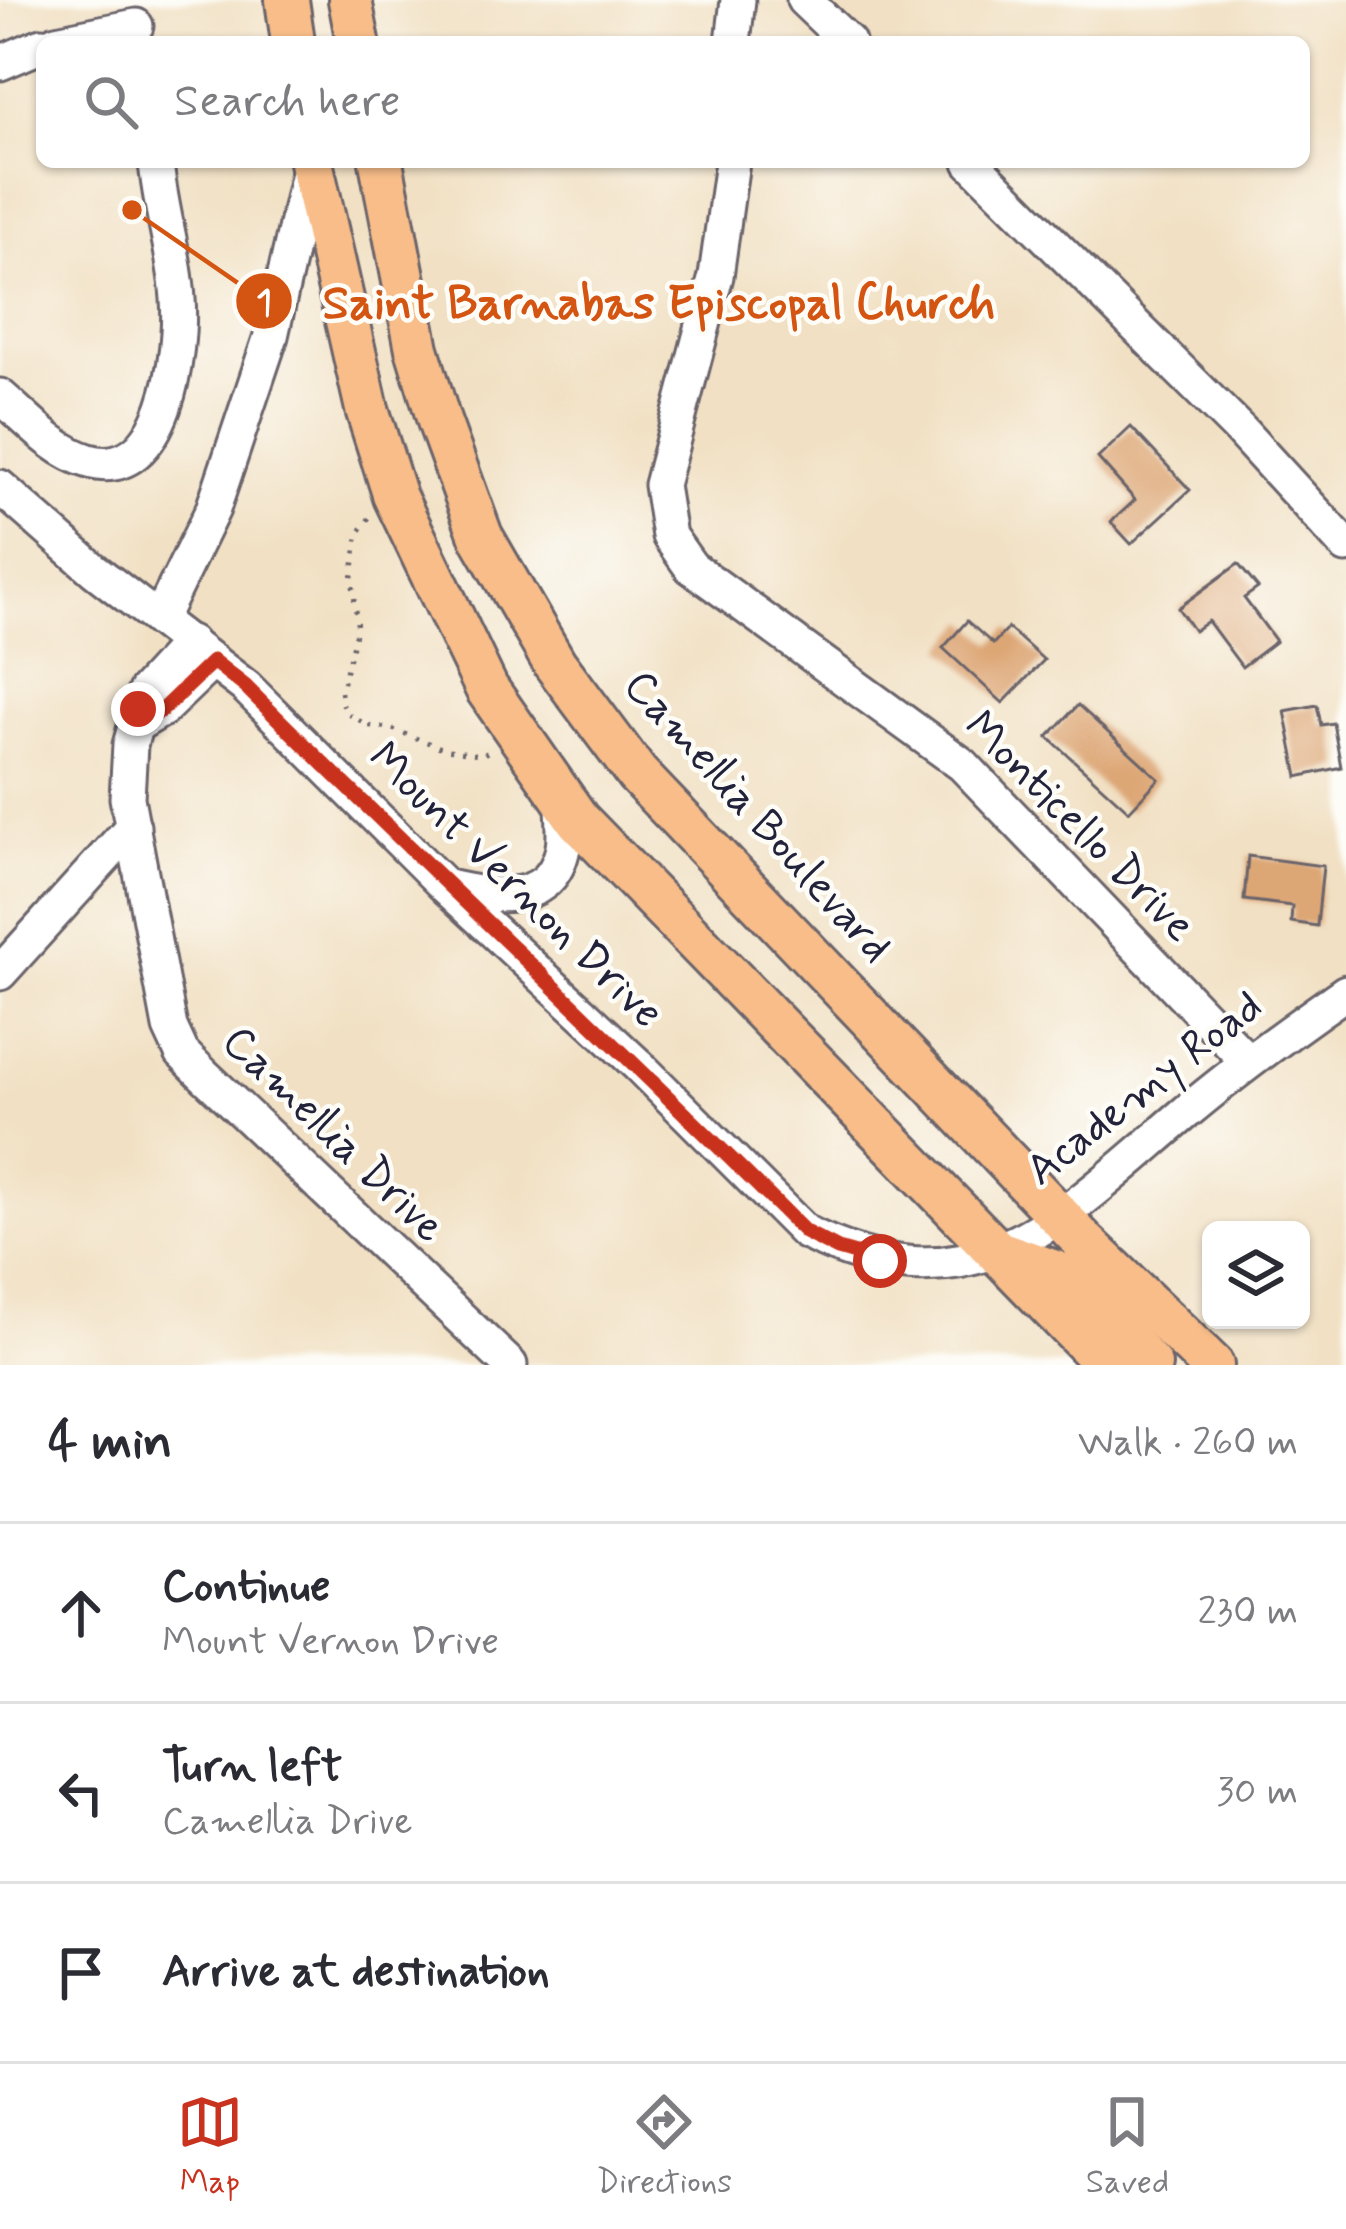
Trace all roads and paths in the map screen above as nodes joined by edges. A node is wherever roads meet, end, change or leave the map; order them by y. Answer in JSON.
{"nodes":[{"id":1,"x":287,"y":0,"type":"edge"},
{"id":2,"x":350,"y":0,"type":"edge"},
{"id":3,"x":738,"y":0,"type":"edge"},
{"id":4,"x":804,"y":0,"type":"edge"},
{"id":5,"x":135,"y":23,"type":"edge"},
{"id":6,"x":81,"y":36,"type":"edge"},
{"id":7,"x":292,"y":36,"type":"edge"},
{"id":8,"x":357,"y":36,"type":"edge"},
{"id":9,"x":735,"y":36,"type":"edge"},
{"id":10,"x":842,"y":36,"type":"edge"},
{"id":11,"x":36,"y":48,"type":"edge"},
{"id":12,"x":0,"y":63,"type":"edge"},
{"id":13,"x":157,"y":168,"type":"edge"},
{"id":14,"x":310,"y":168,"type":"edge"},
{"id":15,"x":312,"y":168,"type":"edge"},
{"id":16,"x":382,"y":168,"type":"edge"},
{"id":17,"x":731,"y":168,"type":"edge"},
{"id":18,"x":977,"y":168,"type":"edge"},
{"id":19,"x":0,"y":396,"type":"edge"},
{"id":20,"x":0,"y":488,"type":"edge"},
{"id":21,"x":374,"y":515,"type":"dead end"},
{"id":22,"x":1346,"y":546,"type":"edge"},
{"id":23,"x":159,"y":620,"type":"junction"},
{"id":24,"x":201,"y":652,"type":"junction"},
{"id":25,"x":493,"y":749,"type":"dead end"},
{"id":26,"x":563,"y":804,"type":"junction"},
{"id":27,"x":133,"y":826,"type":"junction"},
{"id":28,"x":446,"y":887,"type":"junction"},
{"id":29,"x":0,"y":973,"type":"edge"},
{"id":30,"x":1346,"y":992,"type":"edge"},
{"id":31,"x":1247,"y":1061,"type":"junction"},
{"id":32,"x":1061,"y":1218,"type":"junction"},
{"id":33,"x":997,"y":1252,"type":"junction"},
{"id":34,"x":510,"y":1365,"type":"edge"},
{"id":35,"x":1107,"y":1365,"type":"edge"},
{"id":36,"x":1150,"y":1365,"type":"edge"},
{"id":37,"x":1212,"y":1365,"type":"edge"}],
"edges":[{"from":1,"to":7,"type":"main road"},
{"from":2,"to":8,"type":"main road"},
{"from":3,"to":9,"type":"street"},
{"from":4,"to":10,"type":"street"},
{"from":5,"to":6,"type":"street"},
{"from":11,"to":12,"type":"street"},
{"from":13,"to":19,"type":"street"},
{"from":14,"to":23,"type":"street"},
{"from":15,"to":26,"type":"main road"},
{"from":16,"to":32,"type":"main road","name":"Camellia Boulevard"},
{"from":17,"to":31,"type":"street","name":"Monticello Drive"},
{"from":18,"to":22,"type":"street"},
{"from":20,"to":23,"type":"street","name":"Mount Vernon Drive"},
{"from":21,"to":25,"type":"path"},
{"from":23,"to":24,"type":"street","name":"Mount Vernon Drive"},
{"from":24,"to":27,"type":"street","name":"Camellia Drive"},
{"from":24,"to":28,"type":"street","name":"Mount Vernon Drive"},
{"from":26,"to":28,"type":"street"},
{"from":26,"to":33,"type":"main road"},
{"from":27,"to":29,"type":"street"},
{"from":27,"to":34,"type":"street","name":"Camellia Drive"},
{"from":28,"to":33,"type":"street","name":"Mount Vernon Drive"},
{"from":30,"to":31,"type":"street","name":"Academy Road"},
{"from":31,"to":32,"type":"street","name":"Academy Road"},
{"from":32,"to":33,"type":"street","name":"Academy Road"},
{"from":32,"to":37,"type":"main road","name":"Camellia Boulevard"},
{"from":33,"to":35,"type":"main road"},
{"from":33,"to":36,"type":"main road"}]}
